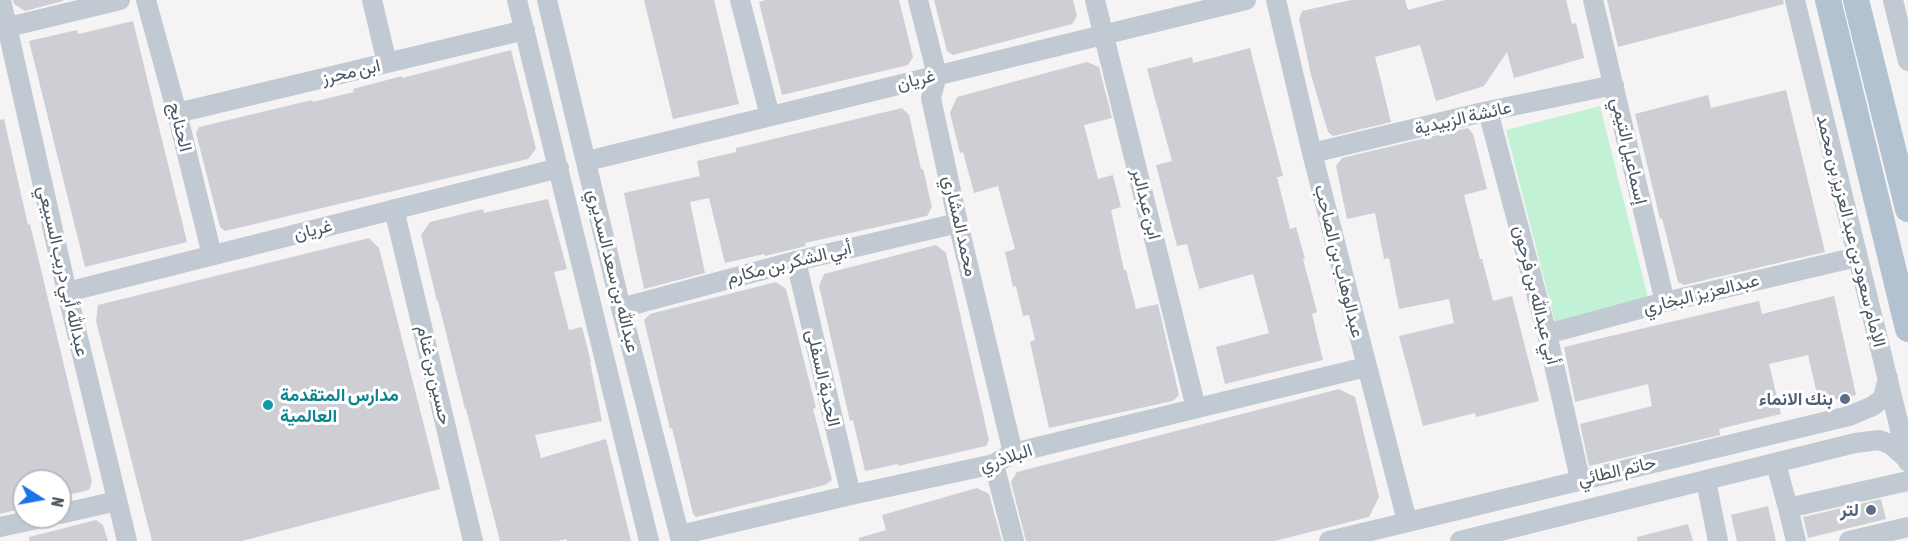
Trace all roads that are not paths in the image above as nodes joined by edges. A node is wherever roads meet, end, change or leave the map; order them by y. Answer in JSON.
{"nodes":[{"id":1,"x":1,"y":0,"type":"edge"},
{"id":2,"x":120,"y":0,"type":"edge"},
{"id":3,"x":146,"y":0,"type":"edge"},
{"id":4,"x":372,"y":0,"type":"edge"},
{"id":5,"x":517,"y":0,"type":"edge"},
{"id":6,"x":547,"y":0,"type":"edge"},
{"id":7,"x":740,"y":0,"type":"edge"},
{"id":8,"x":918,"y":0,"type":"edge"},
{"id":9,"x":1095,"y":0,"type":"edge"},
{"id":10,"x":1242,"y":0,"type":"edge"},
{"id":11,"x":1276,"y":0,"type":"edge"},
{"id":12,"x":1593,"y":0,"type":"edge"},
{"id":13,"x":1795,"y":0,"type":"edge"},
{"id":14,"x":1828,"y":0,"type":"edge"},
{"id":15,"x":1856,"y":0,"type":"edge"},
{"id":16,"x":1893,"y":0,"type":"edge"},
{"id":17,"x":4,"y":28,"type":"edge"},
{"id":18,"x":525,"y":30,"type":"junction"},
{"id":19,"x":1104,"y":34,"type":"junction"},
{"id":20,"x":1908,"y":61,"type":"edge"},
{"id":21,"x":387,"y":63,"type":"junction"},
{"id":22,"x":937,"y":75,"type":"junction"},
{"id":23,"x":1614,"y":85,"type":"junction"},
{"id":24,"x":1488,"y":111,"type":"junction"},
{"id":25,"x":177,"y":113,"type":"junction"},
{"id":26,"x":770,"y":116,"type":"junction"},
{"id":27,"x":1312,"y":153,"type":"junction"},
{"id":28,"x":587,"y":161,"type":"junction"},
{"id":29,"x":559,"y":168,"type":"junction"},
{"id":30,"x":394,"y":209,"type":"junction"},
{"id":31,"x":1908,"y":209,"type":"edge"},
{"id":32,"x":958,"y":223,"type":"junction"},
{"id":33,"x":212,"y":255,"type":"junction"},
{"id":34,"x":1857,"y":257,"type":"junction"},
{"id":35,"x":796,"y":261,"type":"junction"},
{"id":36,"x":67,"y":292,"type":"junction"},
{"id":37,"x":1665,"y":302,"type":"junction"},
{"id":38,"x":621,"y":308,"type":"junction"},
{"id":39,"x":1908,"y":328,"type":"edge"},
{"id":40,"x":1547,"y":334,"type":"junction"},
{"id":41,"x":1366,"y":367,"type":"junction"},
{"id":42,"x":1888,"y":378,"type":"junction"},
{"id":43,"x":1196,"y":408,"type":"junction"},
{"id":44,"x":1849,"y":416,"type":"junction"},
{"id":45,"x":1855,"y":443,"type":"junction"},
{"id":46,"x":1013,"y":453,"type":"junction"},
{"id":47,"x":1907,"y":460,"type":"edge"},
{"id":48,"x":994,"y":464,"type":"junction"},
{"id":49,"x":1776,"y":464,"type":"junction"},
{"id":50,"x":1580,"y":479,"type":"junction"},
{"id":51,"x":1706,"y":481,"type":"junction"},
{"id":52,"x":1908,"y":481,"type":"edge"},
{"id":53,"x":851,"y":495,"type":"junction"},
{"id":54,"x":117,"y":501,"type":"junction"},
{"id":55,"x":1788,"y":508,"type":"junction"},
{"id":56,"x":72,"y":511,"type":"edge"},
{"id":57,"x":1407,"y":521,"type":"junction"},
{"id":58,"x":1908,"y":527,"type":"edge"},
{"id":59,"x":680,"y":538,"type":"edge"},
{"id":60,"x":128,"y":541,"type":"edge"},
{"id":61,"x":473,"y":541,"type":"edge"},
{"id":62,"x":650,"y":541,"type":"edge"},
{"id":63,"x":1014,"y":541,"type":"edge"},
{"id":64,"x":1329,"y":541,"type":"edge"},
{"id":65,"x":1460,"y":541,"type":"edge"},
{"id":66,"x":1718,"y":541,"type":"edge"},
{"id":67,"x":1796,"y":541,"type":"edge"},
{"id":68,"x":1849,"y":541,"type":"edge"}],
"edges":[{"from":1,"to":17,"type":"street","name":"عبدالله أبي دريب السبيعي"},
{"from":2,"to":17,"type":"street"},
{"from":3,"to":25,"type":"street","name":"الحنابج"},
{"from":4,"to":21,"type":"street"},
{"from":5,"to":18,"type":"street","name":"عبدالله بن سعد السديري"},
{"from":6,"to":28,"type":"street","name":"عبدالله بن سعد السديري"},
{"from":7,"to":26,"type":"street"},
{"from":8,"to":22,"type":"street","name":"محمد المشاري"},
{"from":9,"to":19,"type":"street","name":"ابن عبدالبر"},
{"from":10,"to":19,"type":"street","name":"غريان"},
{"from":11,"to":27,"type":"street","name":"عبدالوهاب بن الصاحب"},
{"from":12,"to":23,"type":"street","name":"إسماعيل التيمي"},
{"from":13,"to":34,"type":"street","name":"الإمام سعود بن عبد العزيز بن محمد"},
{"from":14,"to":39,"type":"main road","name":"الإمام سعود بن عبد العزيز بن محمد"},
{"from":15,"to":31,"type":"main road"},
{"from":16,"to":20,"type":"street"},
{"from":17,"to":36,"type":"street","name":"عبدالله أبي دريب السبيعي"},
{"from":18,"to":21,"type":"street","name":"ابن محرز"},
{"from":18,"to":29,"type":"street","name":"عبدالله بن سعد السديري"},
{"from":19,"to":22,"type":"street","name":"غريان"},
{"from":19,"to":43,"type":"street","name":"ابن عبدالبر"},
{"from":21,"to":25,"type":"street","name":"ابن محرز"},
{"from":22,"to":26,"type":"street","name":"غريان"},
{"from":22,"to":32,"type":"street","name":"محمد المشاري"},
{"from":23,"to":24,"type":"street","name":"عائشة الزبيدية"},
{"from":23,"to":37,"type":"street","name":"إسماعيل التيمي"},
{"from":24,"to":27,"type":"street","name":"عائشة الزبيدية"},
{"from":24,"to":40,"type":"street","name":"أبي عبدالله بن فرحون"},
{"from":25,"to":33,"type":"street","name":"الحنابج"},
{"from":26,"to":28,"type":"street","name":"غريان"},
{"from":27,"to":41,"type":"street","name":"عبدالوهاب بن الصاحب"},
{"from":28,"to":38,"type":"street","name":"عبدالله بن سعد السديري"},
{"from":29,"to":30,"type":"street","name":"غريان"},
{"from":29,"to":62,"type":"street","name":"عبدالله بن سعد السديري"},
{"from":30,"to":33,"type":"street","name":"غريان"},
{"from":30,"to":61,"type":"street","name":"حسين بن غنام"},
{"from":32,"to":35,"type":"street","name":"أبي الشكر بن مكارم"},
{"from":32,"to":46,"type":"street","name":"محمد المشاري"},
{"from":33,"to":36,"type":"street","name":"غريان"},
{"from":34,"to":37,"type":"street","name":"عبدالعزيز البخاري"},
{"from":34,"to":42,"type":"street","name":"الإمام سعود بن عبد العزيز بن محمد"},
{"from":35,"to":38,"type":"street","name":"أبي الشكر بن مكارم"},
{"from":35,"to":53,"type":"street","name":"الحدبة السفلى"},
{"from":36,"to":54,"type":"street","name":"عبدالله أبي دريب السبيعي"},
{"from":37,"to":40,"type":"street","name":"عبدالعزيز البخاري"},
{"from":38,"to":59,"type":"street","name":"عبدالله بن سعد السديري"},
{"from":40,"to":50,"type":"street","name":"أبي عبدالله بن فرحون"},
{"from":41,"to":43,"type":"street","name":"البلاذري"},
{"from":41,"to":57,"type":"street","name":"عبدالوهاب بن الصاحب"},
{"from":42,"to":44,"type":"street","name":"حاتم الطائي"},
{"from":42,"to":47,"type":"street","name":"الإمام سعود بن عبد العزيز بن محمد"},
{"from":43,"to":46,"type":"street","name":"البلاذري"},
{"from":44,"to":45,"type":"street"},
{"from":44,"to":50,"type":"street","name":"حاتم الطائي"},
{"from":45,"to":47,"type":"street","name":"حاتم الطائي"},
{"from":45,"to":49,"type":"street","name":"حاتم الطائي"},
{"from":46,"to":48,"type":"street","name":"البلاذري"},
{"from":48,"to":53,"type":"street","name":"البلاذري"},
{"from":48,"to":63,"type":"street"},
{"from":49,"to":51,"type":"street","name":"حاتم الطائي"},
{"from":49,"to":55,"type":"street"},
{"from":50,"to":57,"type":"street","name":"حاتم الطائي"},
{"from":51,"to":65,"type":"street","name":"حاتم الطائي"},
{"from":51,"to":66,"type":"street"},
{"from":52,"to":55,"type":"street"},
{"from":53,"to":59,"type":"street","name":"البلاذري"},
{"from":54,"to":56,"type":"street"},
{"from":54,"to":60,"type":"street","name":"عبدالله أبي دريب السبيعي"},
{"from":55,"to":67,"type":"street"},
{"from":57,"to":64,"type":"street","name":"حاتم الطائي"},
{"from":58,"to":68,"type":"street"}]}
